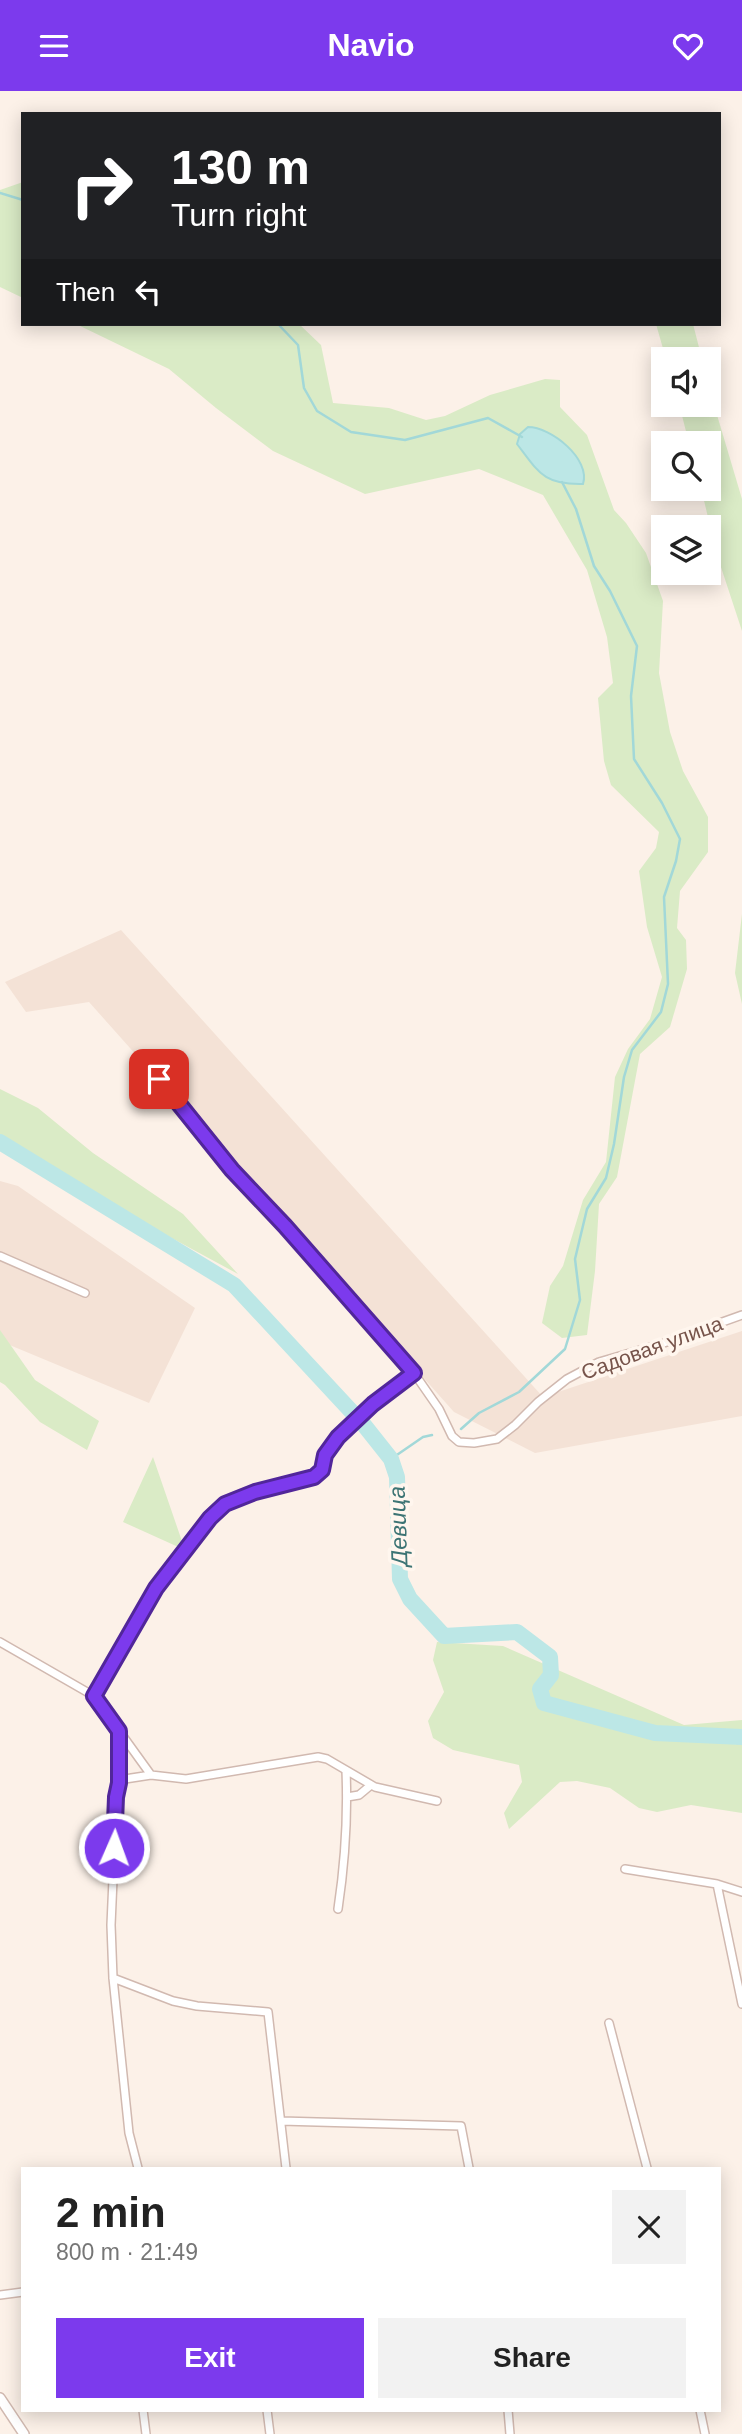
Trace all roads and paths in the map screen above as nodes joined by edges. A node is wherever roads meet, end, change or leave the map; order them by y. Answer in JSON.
{"nodes":[{"id":1,"x":159,"y":1079,"type":"dead end"},
{"id":2,"x":0,"y":1256,"type":"edge"},
{"id":3,"x":85,"y":1293,"type":"dead end"},
{"id":4,"x":742,"y":1315,"type":"edge"},
{"id":5,"x":414,"y":1373,"type":"junction"},
{"id":6,"x":0,"y":1642,"type":"edge"},
{"id":7,"x":94,"y":1696,"type":"junction"},
{"id":8,"x":119,"y":1731,"type":"junction"},
{"id":9,"x":346,"y":1771,"type":"junction"},
{"id":10,"x":151,"y":1775,"type":"junction"},
{"id":11,"x":119,"y":1783,"type":"junction"},
{"id":12,"x":371,"y":1785,"type":"junction"},
{"id":13,"x":347,"y":1797,"type":"junction"},
{"id":14,"x":437,"y":1801,"type":"dead end"},
{"id":15,"x":625,"y":1870,"type":"dead end"},
{"id":16,"x":717,"y":1884,"type":"junction"},
{"id":17,"x":742,"y":1892,"type":"edge"},
{"id":18,"x":338,"y":1909,"type":"dead end"},
{"id":19,"x":113,"y":1978,"type":"junction"},
{"id":20,"x":742,"y":2004,"type":"edge"},
{"id":21,"x":610,"y":2023,"type":"dead end"},
{"id":22,"x":281,"y":2121,"type":"junction"},
{"id":23,"x":138,"y":2167,"type":"edge"},
{"id":24,"x":286,"y":2167,"type":"edge"},
{"id":25,"x":469,"y":2167,"type":"edge"},
{"id":26,"x":647,"y":2167,"type":"edge"},
{"id":27,"x":21,"y":2292,"type":"edge"},
{"id":28,"x":0,"y":2295,"type":"edge"},
{"id":29,"x":0,"y":2398,"type":"edge"},
{"id":30,"x":143,"y":2412,"type":"edge"},
{"id":31,"x":267,"y":2412,"type":"edge"},
{"id":32,"x":508,"y":2412,"type":"edge"},
{"id":33,"x":700,"y":2412,"type":"edge"},
{"id":34,"x":24,"y":2434,"type":"edge"},
{"id":35,"x":146,"y":2434,"type":"edge"},
{"id":36,"x":270,"y":2434,"type":"edge"},
{"id":37,"x":510,"y":2434,"type":"edge"},
{"id":38,"x":705,"y":2434,"type":"edge"}],
"edges":[{"from":1,"to":5,"type":"street"},
{"from":2,"to":3,"type":"street"},
{"from":4,"to":5,"type":"street","name":"Садовая улица"},
{"from":5,"to":7,"type":"street"},
{"from":6,"to":7,"type":"street"},
{"from":7,"to":8,"type":"street"},
{"from":8,"to":10,"type":"street"},
{"from":8,"to":11,"type":"street"},
{"from":9,"to":10,"type":"street"},
{"from":9,"to":12,"type":"street"},
{"from":9,"to":13,"type":"street"},
{"from":10,"to":11,"type":"street"},
{"from":11,"to":19,"type":"street"},
{"from":12,"to":13,"type":"street"},
{"from":12,"to":14,"type":"street"},
{"from":13,"to":18,"type":"street"},
{"from":15,"to":16,"type":"street"},
{"from":16,"to":17,"type":"street"},
{"from":16,"to":20,"type":"street"},
{"from":19,"to":22,"type":"street"},
{"from":19,"to":23,"type":"street"},
{"from":21,"to":26,"type":"street"},
{"from":22,"to":24,"type":"street"},
{"from":22,"to":25,"type":"street"},
{"from":27,"to":28,"type":"street"},
{"from":29,"to":34,"type":"street"},
{"from":30,"to":35,"type":"street"},
{"from":31,"to":36,"type":"street"},
{"from":32,"to":37,"type":"street"},
{"from":33,"to":38,"type":"street"}]}
